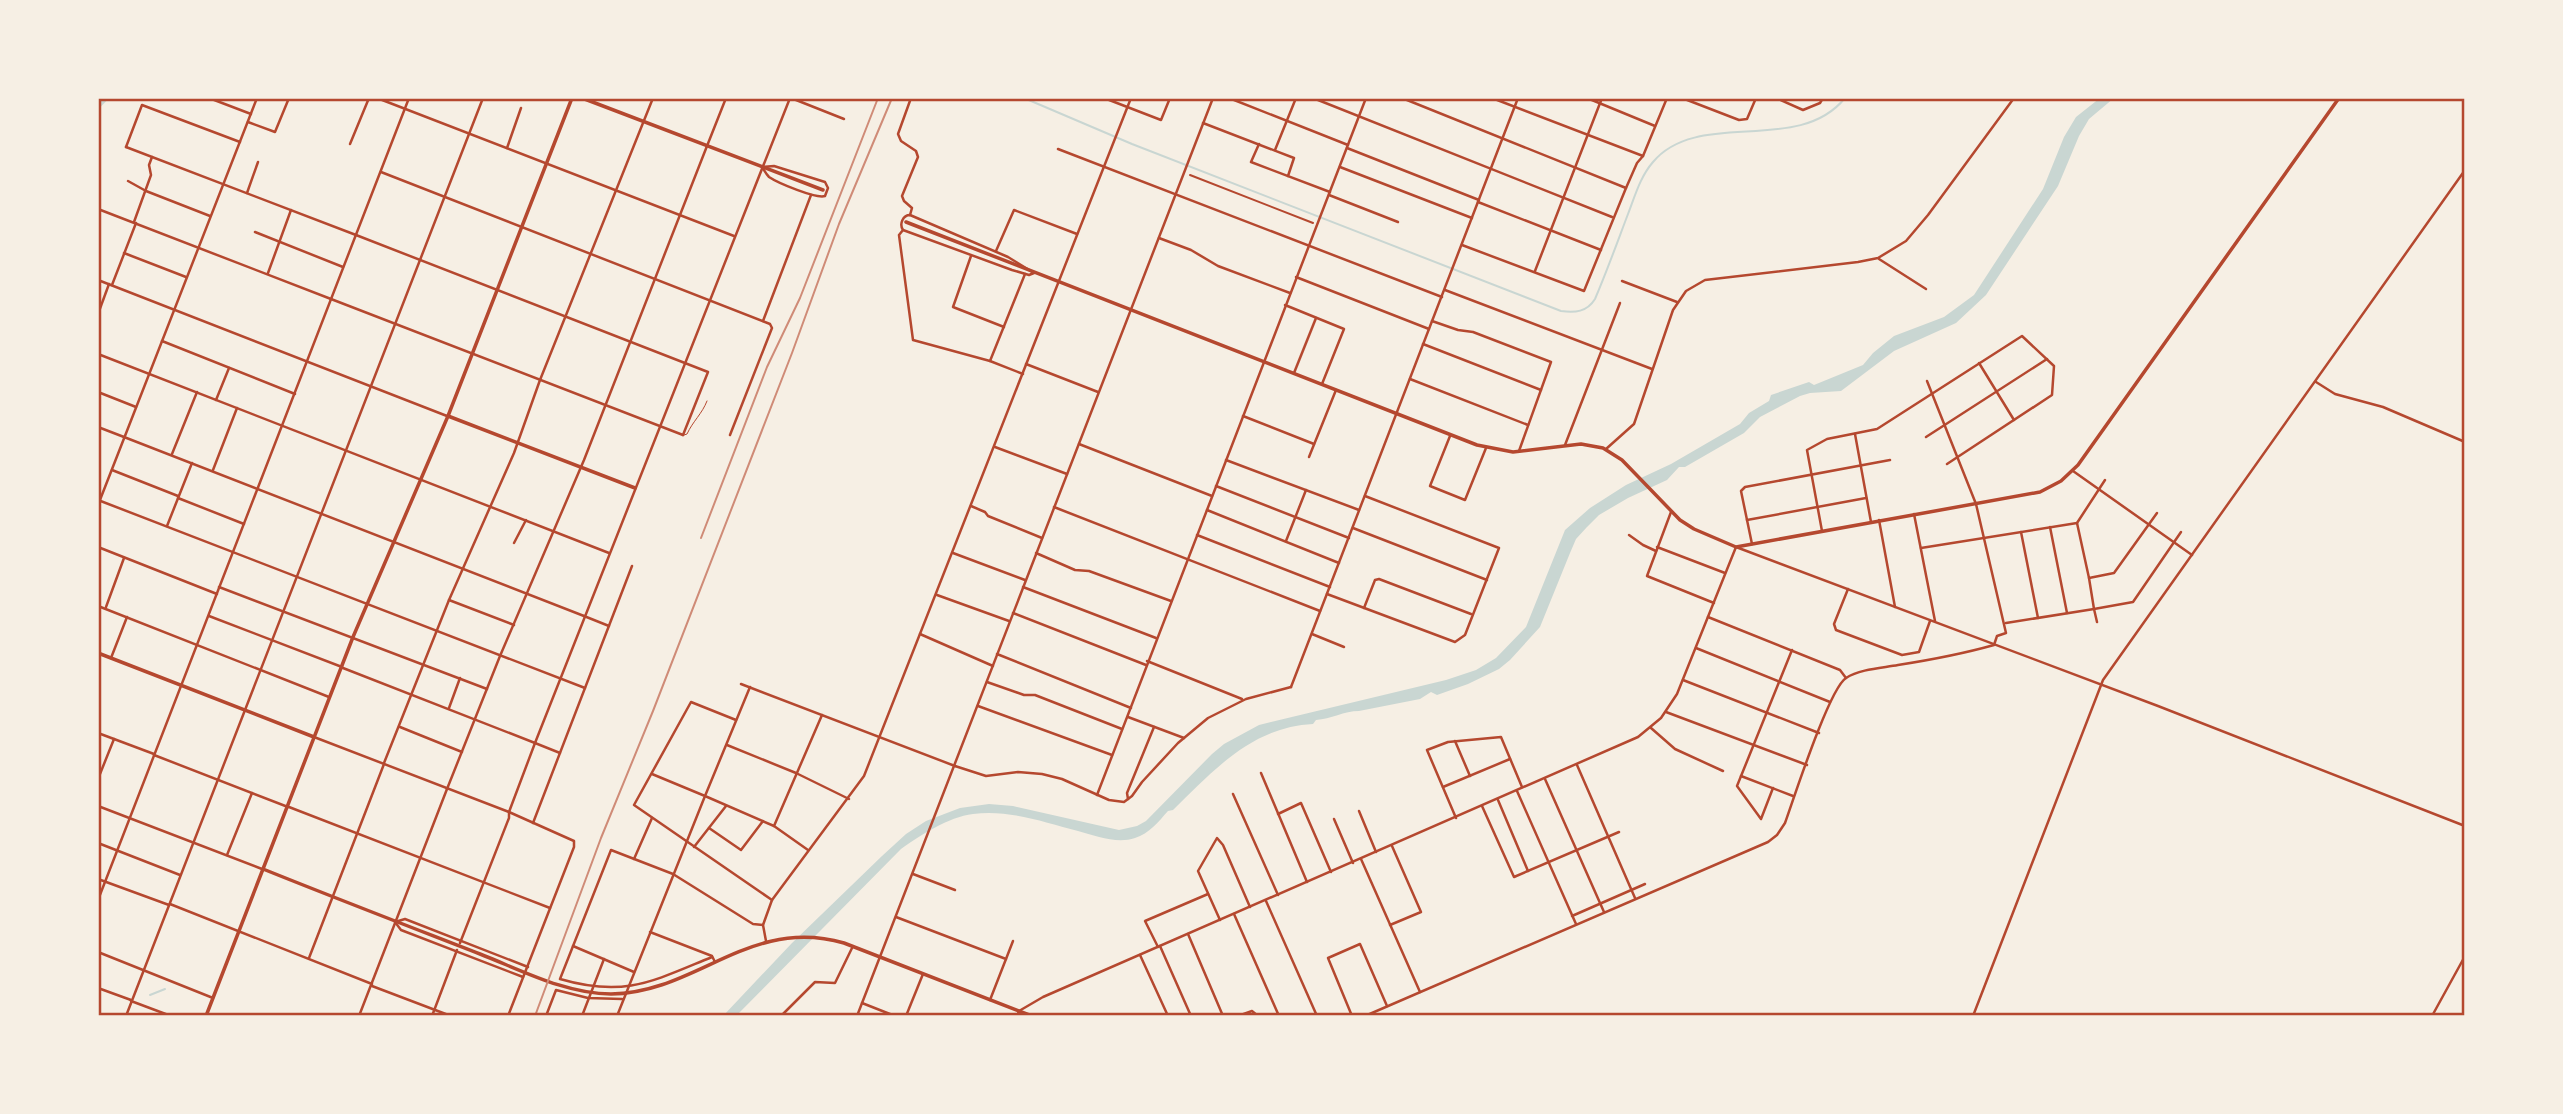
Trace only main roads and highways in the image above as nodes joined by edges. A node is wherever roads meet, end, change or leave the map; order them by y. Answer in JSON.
{"nodes":[{"id":1,"x":572,"y":98,"type":"edge"},
{"id":2,"x":582,"y":98,"type":"edge"},
{"id":3,"x":2339,"y":98,"type":"edge"},
{"id":4,"x":823,"y":190,"type":"dead end"},
{"id":5,"x":906,"y":222,"type":"dead end"},
{"id":6,"x":448,"y":416,"type":"junction"},
{"id":7,"x":635,"y":488,"type":"road end"},
{"id":8,"x":98,"y":653,"type":"edge"},
{"id":9,"x":314,"y":737,"type":"junction"},
{"id":10,"x":263,"y":869,"type":"junction"},
{"id":11,"x":1018,"y":1014,"type":"edge"},
{"id":12,"x":206,"y":1016,"type":"edge"},
{"id":13,"x":1032,"y":1016,"type":"edge"}],
"edges":[{"from":1,"to":6,"type":"main road"},
{"from":2,"to":4,"type":"main road"},
{"from":3,"to":5,"type":"main road"},
{"from":6,"to":7,"type":"main road"},
{"from":6,"to":9,"type":"main road"},
{"from":8,"to":9,"type":"main road"},
{"from":9,"to":10,"type":"main road"},
{"from":10,"to":11,"type":"main road"},
{"from":10,"to":12,"type":"main road"},
{"from":11,"to":13,"type":"main road"}]}
